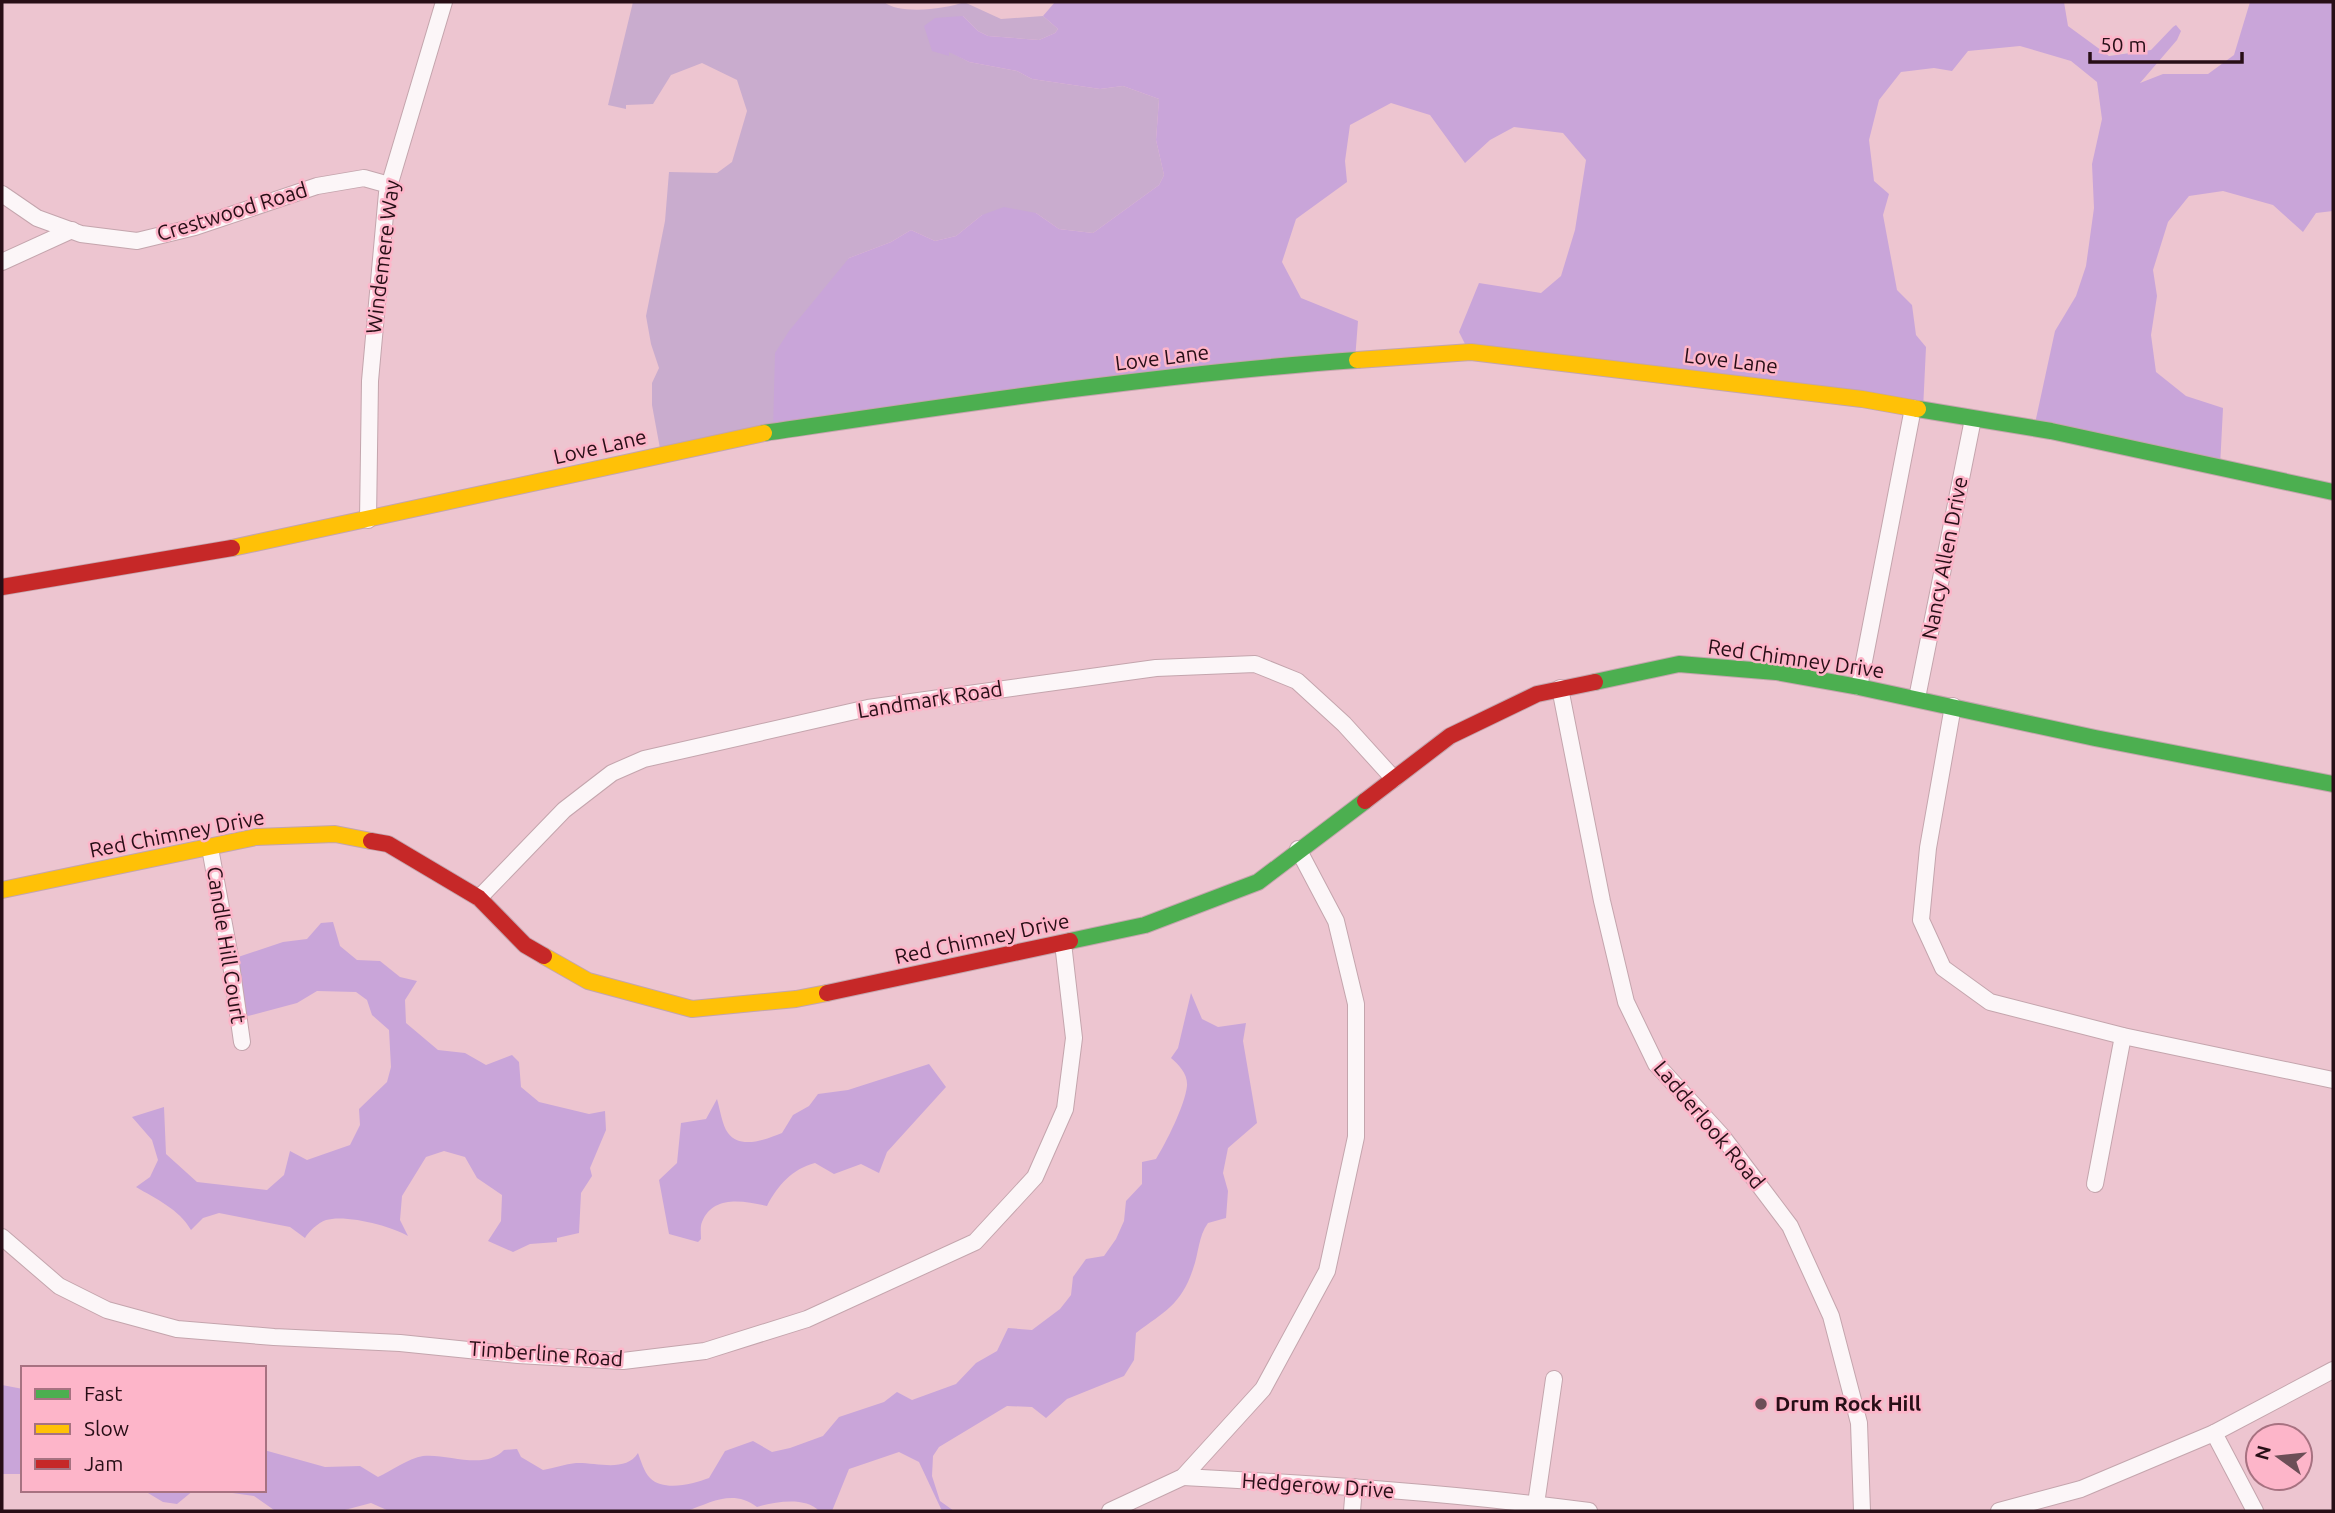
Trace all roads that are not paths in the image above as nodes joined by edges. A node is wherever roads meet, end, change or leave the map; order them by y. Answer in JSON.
{"nodes":[{"id":1,"x":444,"y":2,"type":"edge"},
{"id":2,"x":388,"y":185,"type":"junction"},
{"id":3,"x":2,"y":194,"type":"edge"},
{"id":4,"x":72,"y":230,"type":"junction"},
{"id":5,"x":2,"y":262,"type":"edge"},
{"id":6,"x":1913,"y":408,"type":"junction"},
{"id":7,"x":1973,"y":419,"type":"junction"},
{"id":8,"x":2333,"y":492,"type":"edge"},
{"id":9,"x":368,"y":520,"type":"junction"},
{"id":10,"x":2,"y":587,"type":"edge"},
{"id":11,"x":1859,"y":687,"type":"junction"},
{"id":12,"x":1560,"y":688,"type":"junction"},
{"id":13,"x":1917,"y":698,"type":"junction"},
{"id":14,"x":1953,"y":706,"type":"junction"},
{"id":15,"x":1394,"y":779,"type":"junction"},
{"id":16,"x":2333,"y":784,"type":"edge"},
{"id":17,"x":209,"y":848,"type":"junction"},
{"id":18,"x":1298,"y":849,"type":"junction"},
{"id":19,"x":2,"y":890,"type":"edge"},
{"id":20,"x":479,"y":898,"type":"junction"},
{"id":21,"x":1063,"y":943,"type":"junction"},
{"id":22,"x":2123,"y":1036,"type":"junction"},
{"id":23,"x":242,"y":1042,"type":"dead end"},
{"id":24,"x":2333,"y":1080,"type":"edge"},
{"id":25,"x":2095,"y":1184,"type":"dead end"},
{"id":26,"x":2,"y":1237,"type":"edge"},
{"id":27,"x":2333,"y":1370,"type":"edge"},
{"id":28,"x":1554,"y":1379,"type":"dead end"},
{"id":29,"x":2214,"y":1433,"type":"junction"},
{"id":30,"x":1183,"y":1477,"type":"junction"},
{"id":31,"x":1353,"y":1487,"type":"junction"},
{"id":32,"x":1536,"y":1504,"type":"junction"},
{"id":33,"x":1110,"y":1511,"type":"edge"},
{"id":34,"x":1352,"y":1511,"type":"edge"},
{"id":35,"x":1589,"y":1511,"type":"edge"},
{"id":36,"x":1862,"y":1511,"type":"edge"},
{"id":37,"x":1999,"y":1511,"type":"edge"},
{"id":38,"x":2256,"y":1511,"type":"edge"}],
"edges":[{"from":1,"to":2,"type":"street","name":"Windemere Way"},
{"from":2,"to":4,"type":"street","name":"Crestwood Road"},
{"from":2,"to":9,"type":"street","name":"Windemere Way"},
{"from":3,"to":4,"type":"street","name":"Crestwood Road"},
{"from":4,"to":5,"type":"street"},
{"from":6,"to":7,"type":"street","name":"Love Lane"},
{"from":6,"to":9,"type":"street","name":"Love Lane"},
{"from":6,"to":11,"type":"street"},
{"from":7,"to":8,"type":"street","name":"Love Lane"},
{"from":7,"to":13,"type":"street","name":"Nancy Allen Drive"},
{"from":9,"to":10,"type":"street","name":"Love Lane"},
{"from":11,"to":12,"type":"street","name":"Red Chimney Drive"},
{"from":11,"to":13,"type":"street","name":"Red Chimney Drive"},
{"from":12,"to":15,"type":"street","name":"Red Chimney Drive"},
{"from":12,"to":36,"type":"street","name":"Ladderlook Road"},
{"from":13,"to":14,"type":"street","name":"Red Chimney Drive"},
{"from":14,"to":16,"type":"street","name":"Red Chimney Drive"},
{"from":14,"to":22,"type":"street"},
{"from":15,"to":18,"type":"street","name":"Red Chimney Drive"},
{"from":15,"to":20,"type":"street","name":"Landmark Road"},
{"from":17,"to":19,"type":"street","name":"Red Chimney Drive"},
{"from":17,"to":20,"type":"street","name":"Red Chimney Drive"},
{"from":17,"to":23,"type":"street","name":"Candle Hill Court"},
{"from":18,"to":21,"type":"street","name":"Red Chimney Drive"},
{"from":18,"to":30,"type":"street"},
{"from":20,"to":21,"type":"street","name":"Red Chimney Drive"},
{"from":21,"to":26,"type":"street","name":"Timberline Road"},
{"from":22,"to":24,"type":"street"},
{"from":22,"to":25,"type":"street"},
{"from":27,"to":29,"type":"street"},
{"from":28,"to":32,"type":"street"},
{"from":29,"to":37,"type":"street"},
{"from":29,"to":38,"type":"street"},
{"from":30,"to":31,"type":"street","name":"Hedgerow Drive"},
{"from":30,"to":33,"type":"street"},
{"from":31,"to":32,"type":"street","name":"Hedgerow Drive"},
{"from":31,"to":34,"type":"street"},
{"from":32,"to":35,"type":"street","name":"Hedgerow Drive"}]}
